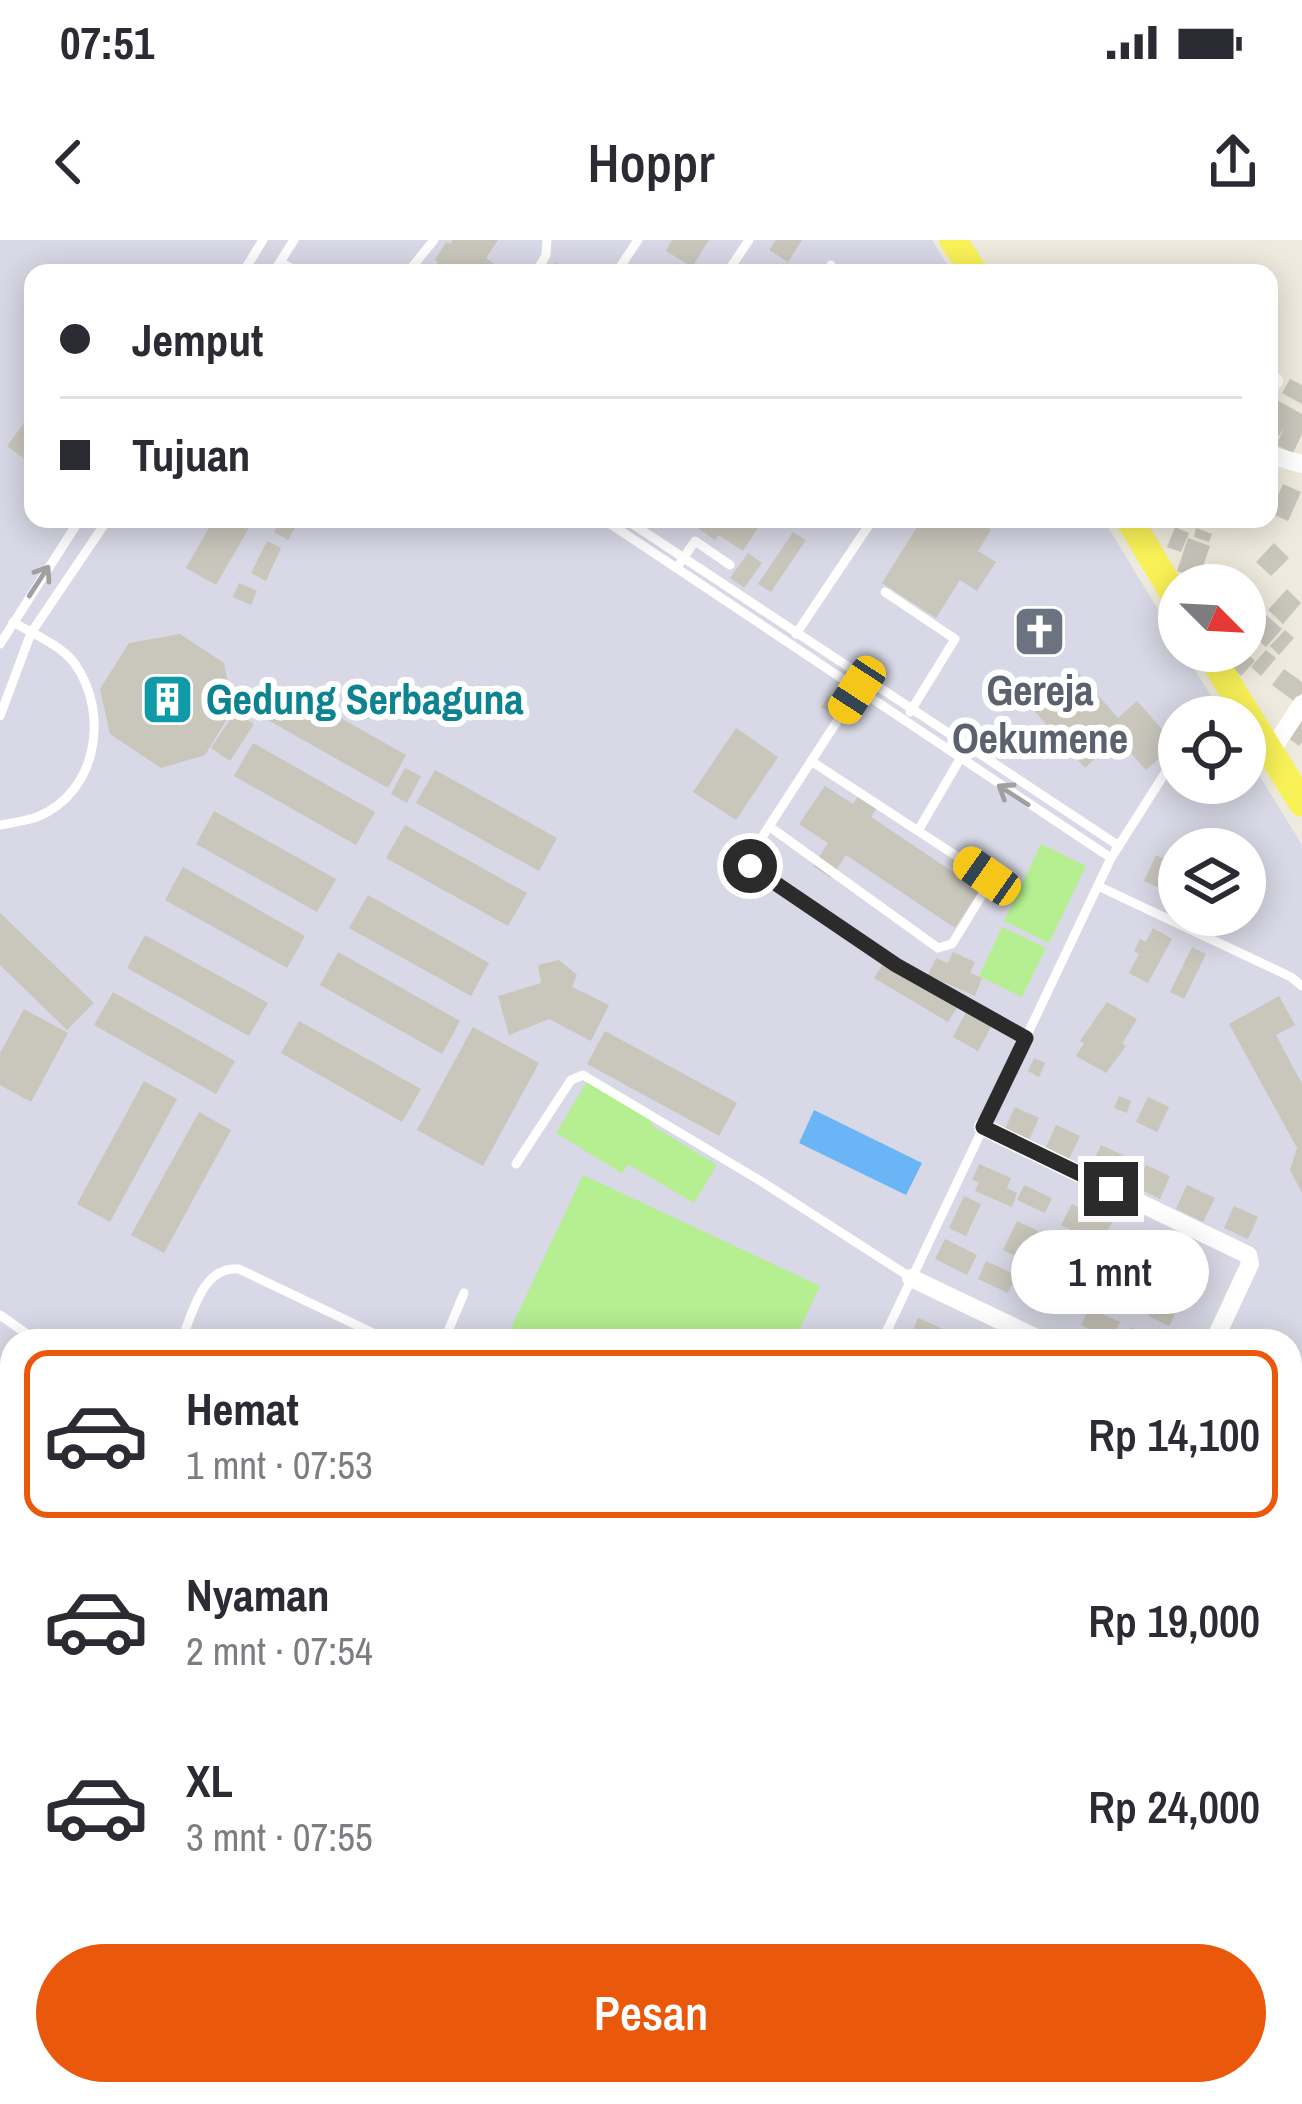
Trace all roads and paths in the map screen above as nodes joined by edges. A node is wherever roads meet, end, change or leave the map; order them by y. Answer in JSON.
{"nodes":[{"id":1,"x":294,"y":240,"type":"edge"},
{"id":2,"x":434,"y":240,"type":"edge"},
{"id":3,"x":280,"y":262,"type":"joint"},
{"id":4,"x":283,"y":264,"type":"edge"},
{"id":5,"x":414,"y":264,"type":"edge"},
{"id":6,"x":74,"y":528,"type":"edge"},
{"id":7,"x":102,"y":528,"type":"edge"},
{"id":8,"x":622,"y":528,"type":"edge"},
{"id":9,"x":634,"y":528,"type":"edge"},
{"id":10,"x":648,"y":528,"type":"edge"},
{"id":11,"x":867,"y":528,"type":"edge"},
{"id":12,"x":1134,"y":528,"type":"edge"},
{"id":13,"x":642,"y":537,"type":"junction"},
{"id":14,"x":680,"y":562,"type":"junction"},
{"id":15,"x":730,"y":565,"type":"dead end"},
{"id":16,"x":1158,"y":568,"type":"edge"},
{"id":17,"x":885,"y":592,"type":"dead end"},
{"id":18,"x":13,"y":622,"type":"junction"},
{"id":19,"x":31,"y":633,"type":"junction"},
{"id":20,"x":797,"y":633,"type":"junction"},
{"id":21,"x":0,"y":644,"type":"edge"},
{"id":22,"x":789,"y":644,"type":"junction"},
{"id":23,"x":1221,"y":672,"type":"edge"},
{"id":24,"x":865,"y":678,"type":"junction"},
{"id":25,"x":857,"y":690,"type":"junction"},
{"id":26,"x":1302,"y":704,"type":"edge"},
{"id":27,"x":912,"y":709,"type":"junction"},
{"id":28,"x":0,"y":716,"type":"edge"},
{"id":29,"x":904,"y":721,"type":"junction"},
{"id":30,"x":1270,"y":752,"type":"junction"},
{"id":31,"x":960,"y":759,"type":"junction"},
{"id":32,"x":811,"y":761,"type":"junction"},
{"id":33,"x":1158,"y":784,"type":"edge"},
{"id":34,"x":1302,"y":803,"type":"edge"},
{"id":35,"x":0,"y":825,"type":"edge"},
{"id":36,"x":770,"y":826,"type":"junction"},
{"id":37,"x":919,"y":829,"type":"junction"},
{"id":38,"x":1119,"y":846,"type":"junction"},
{"id":39,"x":1112,"y":858,"type":"junction"},
{"id":40,"x":1098,"y":886,"type":"junction"},
{"id":41,"x":1302,"y":986,"type":"edge"},
{"id":42,"x":1026,"y":1038,"type":"junction"},
{"id":43,"x":983,"y":1127,"type":"junction"},
{"id":44,"x":516,"y":1164,"type":"dead end"},
{"id":45,"x":911,"y":1278,"type":"junction"},
{"id":46,"x":464,"y":1293,"type":"dead end"},
{"id":47,"x":186,"y":1329,"type":"edge"},
{"id":48,"x":365,"y":1329,"type":"edge"},
{"id":49,"x":449,"y":1329,"type":"edge"},
{"id":50,"x":887,"y":1329,"type":"edge"},
{"id":51,"x":1018,"y":1329,"type":"edge"},
{"id":52,"x":1220,"y":1329,"type":"edge"}],
"edges":[{"from":1,"to":3,"type":"lane"},
{"from":2,"to":5,"type":"lane"},
{"from":3,"to":4,"type":"lane"},
{"from":18,"to":6,"type":"lane","one_way":true},
{"from":7,"to":19,"type":"lane"},
{"from":8,"to":13,"type":"lane"},
{"from":9,"to":13,"type":"lane"},
{"from":10,"to":13,"type":"lane"},
{"from":11,"to":20,"type":"lane"},
{"from":12,"to":16,"type":"main road"},
{"from":13,"to":14,"type":"lane"},
{"from":14,"to":15,"type":"lane"},
{"from":14,"to":20,"type":"lane"},
{"from":14,"to":22,"type":"lane"},
{"from":17,"to":27,"type":"lane"},
{"from":18,"to":19,"type":"lane"},
{"from":18,"to":21,"type":"lane"},
{"from":19,"to":28,"type":"lane"},
{"from":19,"to":35,"type":"lane"},
{"from":20,"to":22,"type":"lane"},
{"from":20,"to":24,"type":"lane"},
{"from":22,"to":25,"type":"lane"},
{"from":23,"to":30,"type":"main road"},
{"from":24,"to":25,"type":"lane"},
{"from":24,"to":27,"type":"lane"},
{"from":25,"to":29,"type":"lane"},
{"from":25,"to":32,"type":"lane"},
{"from":26,"to":30,"type":"street"},
{"from":27,"to":29,"type":"lane"},
{"from":27,"to":38,"type":"lane"},
{"from":29,"to":31,"type":"lane"},
{"from":30,"to":34,"type":"main road"},
{"from":31,"to":37,"type":"lane"},
{"from":39,"to":31,"type":"lane","one_way":true},
{"from":32,"to":36,"type":"lane"},
{"from":32,"to":37,"type":"lane"},
{"from":33,"to":38,"type":"lane"},
{"from":36,"to":37,"type":"lane"},
{"from":36,"to":42,"type":"lane"},
{"from":38,"to":39,"type":"lane"},
{"from":39,"to":40,"type":"lane"},
{"from":40,"to":41,"type":"lane"},
{"from":40,"to":42,"type":"lane"},
{"from":42,"to":43,"type":"lane"},
{"from":43,"to":45,"type":"lane"},
{"from":43,"to":52,"type":"street"},
{"from":44,"to":45,"type":"lane"},
{"from":45,"to":50,"type":"lane"},
{"from":45,"to":51,"type":"street"},
{"from":46,"to":49,"type":"lane"},
{"from":47,"to":48,"type":"lane"}]}
